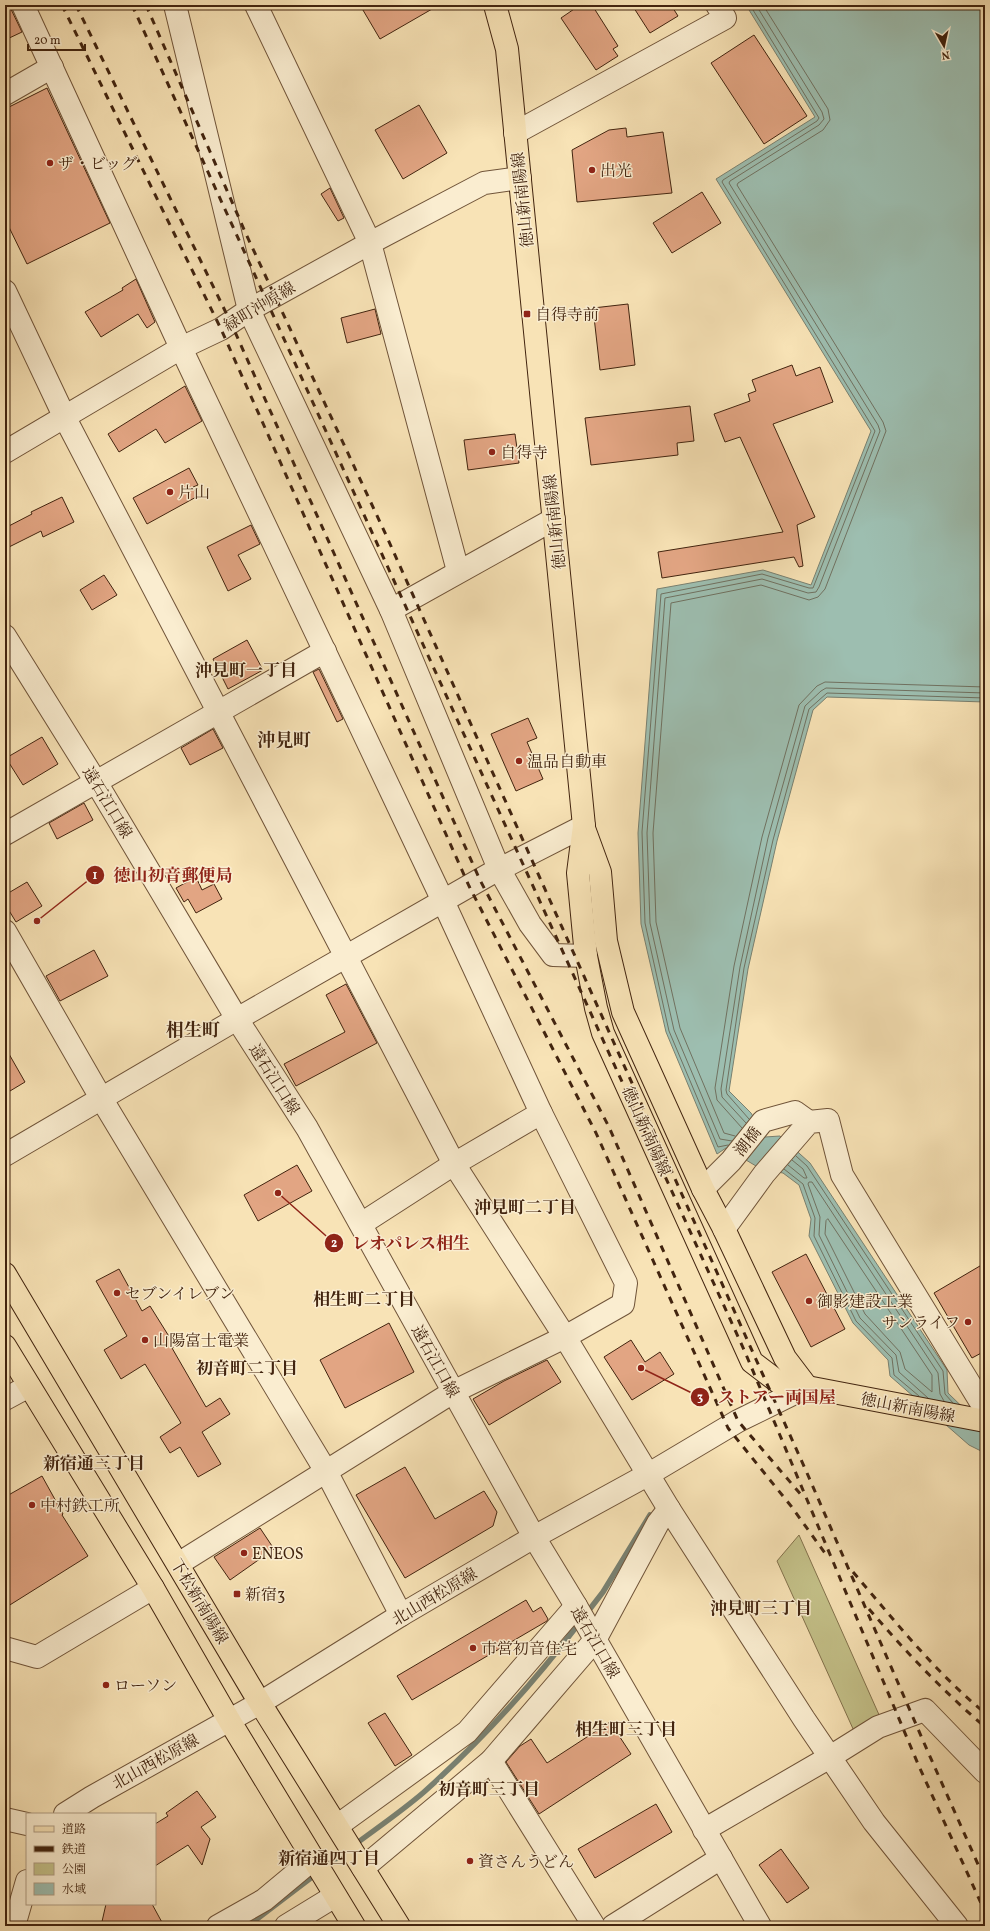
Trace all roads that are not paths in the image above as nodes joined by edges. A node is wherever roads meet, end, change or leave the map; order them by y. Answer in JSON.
{"nodes":[{"id":1,"x":23,"y":5,"type":"edge"},
{"id":2,"x":175,"y":5,"type":"edge"},
{"id":3,"x":256,"y":5,"type":"edge"},
{"id":4,"x":495,"y":5,"type":"edge"},
{"id":5,"x":717,"y":5,"type":"edge"},
{"id":6,"x":52,"y":67,"type":"junction"},
{"id":7,"x":5,"y":94,"type":"edge"},
{"id":8,"x":515,"y":133,"type":"junction"},
{"id":9,"x":520,"y":178,"type":"junction"},
{"id":10,"x":370,"y":243,"type":"junction"},
{"id":11,"x":5,"y":292,"type":"edge"},
{"id":12,"x":249,"y":310,"type":"junction"},
{"id":13,"x":181,"y":348,"type":"junction"},
{"id":14,"x":65,"y":418,"type":"junction"},
{"id":15,"x":5,"y":452,"type":"edge"},
{"id":16,"x":554,"y":519,"type":"junction"},
{"id":17,"x":458,"y":571,"type":"junction"},
{"id":18,"x":391,"y":610,"type":"junction"},
{"id":19,"x":5,"y":636,"type":"edge"},
{"id":20,"x":325,"y":651,"type":"junction"},
{"id":21,"x":218,"y":711,"type":"junction"},
{"id":22,"x":96,"y":782,"type":"junction"},
{"id":23,"x":584,"y":826,"type":"junction"},
{"id":24,"x":5,"y":834,"type":"edge"},
{"id":25,"x":499,"y":869,"type":"junction"},
{"id":26,"x":443,"y":901,"type":"junction"},
{"id":27,"x":5,"y":931,"type":"edge"},
{"id":28,"x":586,"y":956,"type":"junction"},
{"id":29,"x":345,"y":958,"type":"junction"},
{"id":30,"x":237,"y":1019,"type":"junction"},
{"id":31,"x":101,"y":1098,"type":"junction"},
{"id":32,"x":541,"y":1113,"type":"junction"},
{"id":33,"x":819,"y":1121,"type":"junction"},
{"id":34,"x":5,"y":1155,"type":"edge"},
{"id":35,"x":454,"y":1164,"type":"junction"},
{"id":36,"x":703,"y":1188,"type":"junction"},
{"id":37,"x":361,"y":1224,"type":"junction"},
{"id":38,"x":724,"y":1229,"type":"junction"},
{"id":39,"x":5,"y":1274,"type":"edge"},
{"id":40,"x":565,"y":1337,"type":"junction"},
{"id":41,"x":5,"y":1346,"type":"edge"},
{"id":42,"x":29,"y":1386,"type":"junction"},
{"id":43,"x":807,"y":1387,"type":"junction"},
{"id":44,"x":453,"y":1392,"type":"junction"},
{"id":45,"x":5,"y":1400,"type":"edge"},
{"id":46,"x":984,"y":1417,"type":"edge"},
{"id":47,"x":327,"y":1473,"type":"junction"},
{"id":48,"x":649,"y":1474,"type":"junction"},
{"id":49,"x":669,"y":1509,"type":"junction"},
{"id":50,"x":534,"y":1537,"type":"junction"},
{"id":51,"x":178,"y":1564,"type":"junction"},
{"id":52,"x":153,"y":1588,"type":"junction"},
{"id":53,"x":576,"y":1607,"type":"junction"},
{"id":54,"x":401,"y":1615,"type":"junction"},
{"id":55,"x":592,"y":1635,"type":"junction"},
{"id":56,"x":5,"y":1648,"type":"edge"},
{"id":57,"x":260,"y":1703,"type":"junction"},
{"id":58,"x":229,"y":1720,"type":"junction"},
{"id":59,"x":830,"y":1757,"type":"junction"},
{"id":60,"x":491,"y":1761,"type":"junction"},
{"id":61,"x":985,"y":1772,"type":"edge"},
{"id":62,"x":66,"y":1813,"type":"edge"},
{"id":63,"x":5,"y":1819,"type":"edge"},
{"id":64,"x":26,"y":1824,"type":"edge"},
{"id":65,"x":704,"y":1830,"type":"junction"},
{"id":66,"x":340,"y":1832,"type":"junction"},
{"id":67,"x":721,"y":1858,"type":"junction"},
{"id":68,"x":361,"y":1864,"type":"junction"},
{"id":69,"x":322,"y":1876,"type":"junction"},
{"id":70,"x":26,"y":1884,"type":"edge"},
{"id":71,"x":14,"y":1926,"type":"edge"},
{"id":72,"x":218,"y":1926,"type":"edge"},
{"id":73,"x":286,"y":1926,"type":"edge"},
{"id":74,"x":354,"y":1926,"type":"edge"},
{"id":75,"x":399,"y":1926,"type":"edge"},
{"id":76,"x":594,"y":1926,"type":"edge"},
{"id":77,"x":613,"y":1926,"type":"edge"},
{"id":78,"x":760,"y":1926,"type":"edge"},
{"id":79,"x":957,"y":1926,"type":"edge"}],
"edges":[{"from":1,"to":6,"type":"street"},
{"from":2,"to":12,"type":"street"},
{"from":3,"to":10,"type":"street"},
{"from":4,"to":8,"type":"main road","name":"徳山新南陽線"},
{"from":5,"to":8,"type":"street"},
{"from":6,"to":7,"type":"street"},
{"from":6,"to":13,"type":"street"},
{"from":8,"to":9,"type":"main road","name":"徳山新南陽線"},
{"from":9,"to":10,"type":"street","name":"緑町沖原線"},
{"from":9,"to":16,"type":"main road","name":"徳山新南陽線"},
{"from":10,"to":12,"type":"street","name":"緑町沖原線"},
{"from":10,"to":17,"type":"street"},
{"from":11,"to":14,"type":"street"},
{"from":12,"to":13,"type":"street","name":"緑町沖原線"},
{"from":12,"to":18,"type":"street"},
{"from":13,"to":14,"type":"street","name":"緑町沖原線"},
{"from":13,"to":20,"type":"street"},
{"from":14,"to":15,"type":"street","name":"緑町沖原線"},
{"from":14,"to":21,"type":"street"},
{"from":16,"to":17,"type":"street"},
{"from":16,"to":23,"type":"main road","name":"徳山新南陽線"},
{"from":17,"to":18,"type":"street"},
{"from":18,"to":25,"type":"street"},
{"from":19,"to":22,"type":"street","name":"遠石江口線"},
{"from":20,"to":21,"type":"street"},
{"from":20,"to":26,"type":"street"},
{"from":21,"to":22,"type":"street"},
{"from":21,"to":29,"type":"street"},
{"from":22,"to":24,"type":"street"},
{"from":22,"to":30,"type":"street","name":"遠石江口線"},
{"from":23,"to":25,"type":"street"},
{"from":23,"to":28,"type":"main road","name":"徳山新南陽線"},
{"from":23,"to":36,"type":"main road","name":"徳山新南陽線"},
{"from":25,"to":26,"type":"street"},
{"from":25,"to":28,"type":"street"},
{"from":26,"to":29,"type":"street"},
{"from":26,"to":32,"type":"street"},
{"from":27,"to":31,"type":"street"},
{"from":28,"to":43,"type":"main road","name":"徳山新南陽線"},
{"from":29,"to":30,"type":"street"},
{"from":29,"to":35,"type":"street"},
{"from":30,"to":31,"type":"street"},
{"from":30,"to":37,"type":"street","name":"遠石江口線"},
{"from":31,"to":34,"type":"street"},
{"from":31,"to":47,"type":"street"},
{"from":32,"to":35,"type":"street"},
{"from":32,"to":40,"type":"street"},
{"from":33,"to":36,"type":"street","name":"潮橋"},
{"from":33,"to":38,"type":"street"},
{"from":33,"to":46,"type":"street"},
{"from":35,"to":37,"type":"street"},
{"from":35,"to":40,"type":"street"},
{"from":36,"to":38,"type":"main road","name":"徳山新南陽線"},
{"from":37,"to":44,"type":"street","name":"遠石江口線"},
{"from":38,"to":43,"type":"main road","name":"徳山新南陽線"},
{"from":39,"to":51,"type":"main road","name":"下松新南陽線"},
{"from":40,"to":44,"type":"street"},
{"from":40,"to":48,"type":"street"},
{"from":41,"to":42,"type":"main road"},
{"from":42,"to":45,"type":"street"},
{"from":42,"to":52,"type":"main road"},
{"from":43,"to":46,"type":"main road","name":"徳山新南陽線"},
{"from":43,"to":48,"type":"street","name":"北山西松原線"},
{"from":44,"to":47,"type":"street"},
{"from":44,"to":50,"type":"street","name":"遠石江口線"},
{"from":47,"to":51,"type":"street"},
{"from":47,"to":54,"type":"street"},
{"from":48,"to":49,"type":"street"},
{"from":48,"to":50,"type":"street","name":"北山西松原線"},
{"from":49,"to":55,"type":"street"},
{"from":49,"to":59,"type":"street"},
{"from":50,"to":53,"type":"street","name":"遠石江口線"},
{"from":50,"to":54,"type":"street","name":"北山西松原線"},
{"from":51,"to":57,"type":"main road","name":"下松新南陽線"},
{"from":52,"to":56,"type":"street"},
{"from":52,"to":58,"type":"main road"},
{"from":53,"to":55,"type":"street","name":"遠石江口線"},
{"from":53,"to":66,"type":"street"},
{"from":54,"to":57,"type":"street","name":"北山西松原線"},
{"from":55,"to":60,"type":"street"},
{"from":55,"to":65,"type":"street","name":"遠石江口線"},
{"from":57,"to":58,"type":"street","name":"北山西松原線"},
{"from":57,"to":66,"type":"main road","name":"下松新南陽線"},
{"from":58,"to":62,"type":"street","name":"北山西松原線"},
{"from":58,"to":69,"type":"main road"},
{"from":59,"to":61,"type":"street"},
{"from":59,"to":65,"type":"street"},
{"from":59,"to":79,"type":"street"},
{"from":60,"to":68,"type":"street"},
{"from":60,"to":76,"type":"street"},
{"from":63,"to":64,"type":"street"},
{"from":65,"to":67,"type":"street","name":"遠石江口線"},
{"from":66,"to":68,"type":"main road","name":"下松新南陽線"},
{"from":67,"to":77,"type":"street"},
{"from":67,"to":78,"type":"street","name":"遠石江口線"},
{"from":68,"to":75,"type":"main road","name":"下松新南陽線"},
{"from":69,"to":72,"type":"street"},
{"from":69,"to":73,"type":"street"},
{"from":69,"to":74,"type":"main road"},
{"from":70,"to":71,"type":"street"}]}
